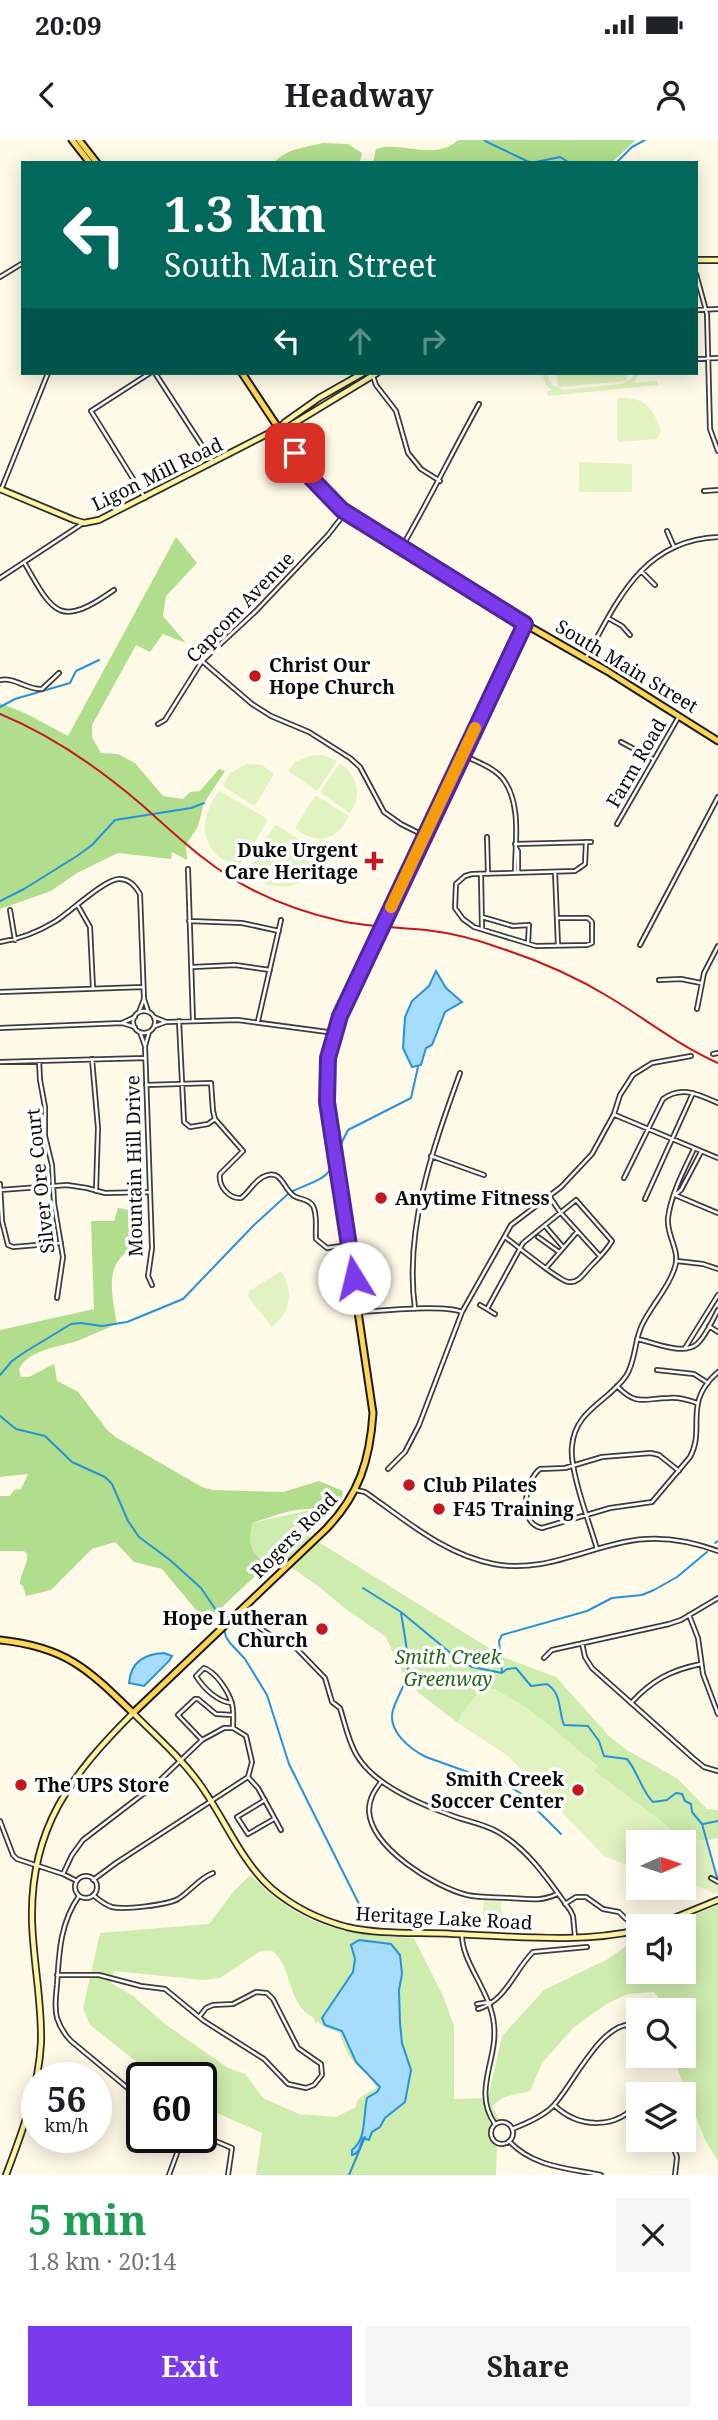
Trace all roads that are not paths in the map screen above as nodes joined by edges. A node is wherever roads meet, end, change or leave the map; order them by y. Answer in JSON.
{"nodes":[{"id":1,"x":77,"y":141,"type":"edge"},
{"id":2,"x":91,"y":161,"type":"edge"},
{"id":3,"x":91,"y":161,"type":"edge"},
{"id":4,"x":698,"y":260,"type":"edge"},
{"id":5,"x":718,"y":262,"type":"edge"},
{"id":6,"x":21,"y":264,"type":"edge"},
{"id":7,"x":0,"y":277,"type":"edge"},
{"id":8,"x":698,"y":281,"type":"edge"},
{"id":9,"x":706,"y":309,"type":"junction"},
{"id":10,"x":718,"y":309,"type":"edge"},
{"id":11,"x":698,"y":310,"type":"edge"},
{"id":12,"x":709,"y":358,"type":"junction"},
{"id":13,"x":718,"y":358,"type":"edge"},
{"id":14,"x":698,"y":359,"type":"edge"},
{"id":15,"x":47,"y":375,"type":"edge"},
{"id":16,"x":147,"y":375,"type":"edge"},
{"id":17,"x":156,"y":375,"type":"edge"},
{"id":18,"x":243,"y":375,"type":"edge"},
{"id":19,"x":359,"y":375,"type":"edge"},
{"id":20,"x":371,"y":375,"type":"edge"},
{"id":21,"x":374,"y":375,"type":"edge"},
{"id":22,"x":479,"y":404,"type":"dead end"},
{"id":23,"x":281,"y":427,"type":"junction"},
{"id":24,"x":718,"y":451,"type":"edge"},
{"id":25,"x":213,"y":463,"type":"junction"},
{"id":26,"x":440,"y":481,"type":"junction"},
{"id":27,"x":718,"y":489,"type":"edge"},
{"id":28,"x":1,"y":490,"type":"edge"},
{"id":29,"x":704,"y":491,"type":"dead end"},
{"id":30,"x":145,"y":498,"type":"junction"},
{"id":31,"x":345,"y":512,"type":"junction"},
{"id":32,"x":84,"y":523,"type":"junction"},
{"id":33,"x":667,"y":531,"type":"dead end"},
{"id":34,"x":718,"y":537,"type":"edge"},
{"id":35,"x":402,"y":547,"type":"junction"},
{"id":36,"x":674,"y":547,"type":"junction"},
{"id":37,"x":23,"y":562,"type":"junction"},
{"id":38,"x":641,"y":571,"type":"junction"},
{"id":39,"x":0,"y":578,"type":"edge"},
{"id":40,"x":655,"y":585,"type":"dead end"},
{"id":41,"x":114,"y":590,"type":"dead end"},
{"id":42,"x":608,"y":618,"type":"junction"},
{"id":43,"x":525,"y":624,"type":"junction"},
{"id":44,"x":630,"y":635,"type":"dead end"},
{"id":45,"x":586,"y":658,"type":"junction"},
{"id":46,"x":202,"y":661,"type":"junction"},
{"id":47,"x":59,"y":673,"type":"dead end"},
{"id":48,"x":2,"y":679,"type":"edge"},
{"id":49,"x":680,"y":715,"type":"junction"},
{"id":50,"x":158,"y":724,"type":"dead end"},
{"id":51,"x":718,"y":741,"type":"edge"},
{"id":52,"x":621,"y":742,"type":"dead end"},
{"id":53,"x":462,"y":754,"type":"junction"},
{"id":54,"x":653,"y":759,"type":"junction"},
{"id":55,"x":718,"y":797,"type":"edge"},
{"id":56,"x":617,"y":824,"type":"dead end"},
{"id":57,"x":425,"y":836,"type":"junction"},
{"id":58,"x":487,"y":837,"type":"dead end"},
{"id":59,"x":515,"y":846,"type":"junction"},
{"id":60,"x":188,"y":869,"type":"dead end"},
{"id":61,"x":555,"y":872,"type":"junction"},
{"id":62,"x":516,"y":873,"type":"junction"},
{"id":63,"x":481,"y":874,"type":"junction"},
{"id":64,"x":488,"y":874,"type":"junction"},
{"id":65,"x":78,"y":906,"type":"junction"},
{"id":66,"x":10,"y":910,"type":"dead end"},
{"id":67,"x":482,"y":917,"type":"junction"},
{"id":68,"x":557,"y":918,"type":"junction"},
{"id":69,"x":281,"y":920,"type":"dead end"},
{"id":70,"x":190,"y":921,"type":"junction"},
{"id":71,"x":482,"y":929,"type":"junction"},
{"id":72,"x":279,"y":931,"type":"junction"},
{"id":73,"x":15,"y":940,"type":"junction"},
{"id":74,"x":0,"y":942,"type":"edge"},
{"id":75,"x":528,"y":943,"type":"junction"},
{"id":76,"x":640,"y":945,"type":"dead end"},
{"id":77,"x":718,"y":946,"type":"edge"},
{"id":78,"x":558,"y":947,"type":"junction"},
{"id":79,"x":192,"y":967,"type":"junction"},
{"id":80,"x":270,"y":970,"type":"junction"},
{"id":81,"x":659,"y":980,"type":"dead end"},
{"id":82,"x":701,"y":982,"type":"junction"},
{"id":83,"x":143,"y":987,"type":"junction"},
{"id":84,"x":93,"y":988,"type":"junction"},
{"id":85,"x":0,"y":992,"type":"edge"},
{"id":86,"x":144,"y":999,"type":"junction"},
{"id":87,"x":697,"y":1009,"type":"dead end"},
{"id":88,"x":139,"y":1012,"type":"junction"},
{"id":89,"x":148,"y":1012,"type":"junction"},
{"id":90,"x":135,"y":1017,"type":"junction"},
{"id":91,"x":154,"y":1017,"type":"junction"},
{"id":92,"x":179,"y":1021,"type":"junction"},
{"id":93,"x":193,"y":1021,"type":"junction"},
{"id":94,"x":258,"y":1021,"type":"junction"},
{"id":95,"x":166,"y":1022,"type":"junction"},
{"id":96,"x":122,"y":1023,"type":"junction"},
{"id":97,"x":155,"y":1026,"type":"junction"},
{"id":98,"x":135,"y":1027,"type":"junction"},
{"id":99,"x":0,"y":1028,"type":"edge"},
{"id":100,"x":140,"y":1032,"type":"junction"},
{"id":101,"x":149,"y":1032,"type":"junction"},
{"id":102,"x":335,"y":1033,"type":"junction"},
{"id":103,"x":145,"y":1046,"type":"junction"},
{"id":104,"x":691,"y":1056,"type":"dead end"},
{"id":105,"x":145,"y":1058,"type":"junction"},
{"id":106,"x":92,"y":1059,"type":"junction"},
{"id":107,"x":39,"y":1061,"type":"junction"},
{"id":108,"x":0,"y":1062,"type":"edge"},
{"id":109,"x":460,"y":1073,"type":"dead end"},
{"id":110,"x":181,"y":1083,"type":"junction"},
{"id":111,"x":146,"y":1085,"type":"junction"},
{"id":112,"x":693,"y":1093,"type":"junction"},
{"id":113,"x":718,"y":1103,"type":"edge"},
{"id":114,"x":614,"y":1114,"type":"junction"},
{"id":115,"x":215,"y":1119,"type":"junction"},
{"id":116,"x":646,"y":1129,"type":"junction"},
{"id":117,"x":671,"y":1139,"type":"junction"},
{"id":118,"x":694,"y":1149,"type":"junction"},
{"id":119,"x":701,"y":1152,"type":"junction"},
{"id":120,"x":431,"y":1156,"type":"junction"},
{"id":121,"x":718,"y":1158,"type":"edge"},
{"id":122,"x":484,"y":1175,"type":"dead end"},
{"id":123,"x":624,"y":1178,"type":"dead end"},
{"id":124,"x":0,"y":1184,"type":"edge"},
{"id":125,"x":53,"y":1186,"type":"junction"},
{"id":126,"x":0,"y":1190,"type":"edge"},
{"id":127,"x":96,"y":1191,"type":"junction"},
{"id":128,"x":150,"y":1192,"type":"junction"},
{"id":129,"x":675,"y":1195,"type":"junction"},
{"id":130,"x":549,"y":1196,"type":"junction"},
{"id":131,"x":645,"y":1199,"type":"dead end"},
{"id":132,"x":560,"y":1212,"type":"junction"},
{"id":133,"x":718,"y":1213,"type":"edge"},
{"id":134,"x":544,"y":1225,"type":"junction"},
{"id":135,"x":577,"y":1232,"type":"junction"},
{"id":136,"x":504,"y":1236,"type":"junction"},
{"id":137,"x":538,"y":1237,"type":"dead end"},
{"id":138,"x":61,"y":1243,"type":"junction"},
{"id":139,"x":348,"y":1245,"type":"junction"},
{"id":140,"x":563,"y":1247,"type":"junction"},
{"id":141,"x":520,"y":1248,"type":"junction"},
{"id":142,"x":559,"y":1252,"type":"junction"},
{"id":143,"x":600,"y":1256,"type":"junction"},
{"id":144,"x":677,"y":1261,"type":"junction"},
{"id":145,"x":546,"y":1268,"type":"junction"},
{"id":146,"x":718,"y":1269,"type":"edge"},
{"id":147,"x":152,"y":1285,"type":"dead end"},
{"id":148,"x":718,"y":1295,"type":"edge"},
{"id":149,"x":57,"y":1298,"type":"dead end"},
{"id":150,"x":480,"y":1305,"type":"dead end"},
{"id":151,"x":415,"y":1309,"type":"junction"},
{"id":152,"x":488,"y":1309,"type":"junction"},
{"id":153,"x":718,"y":1310,"type":"edge"},
{"id":154,"x":359,"y":1312,"type":"junction"},
{"id":155,"x":462,"y":1312,"type":"junction"},
{"id":156,"x":495,"y":1314,"type":"dead end"},
{"id":157,"x":709,"y":1326,"type":"junction"},
{"id":158,"x":718,"y":1332,"type":"edge"},
{"id":159,"x":637,"y":1339,"type":"junction"},
{"id":160,"x":685,"y":1348,"type":"junction"},
{"id":161,"x":657,"y":1370,"type":"dead end"},
{"id":162,"x":718,"y":1372,"type":"edge"},
{"id":163,"x":708,"y":1382,"type":"junction"},
{"id":164,"x":617,"y":1386,"type":"junction"},
{"id":165,"x":698,"y":1403,"type":"junction"},
{"id":166,"x":573,"y":1465,"type":"junction"},
{"id":167,"x":388,"y":1469,"type":"dead end"},
{"id":168,"x":679,"y":1471,"type":"junction"},
{"id":169,"x":356,"y":1490,"type":"junction"},
{"id":170,"x":587,"y":1515,"type":"junction"},
{"id":171,"x":597,"y":1549,"type":"junction"},
{"id":172,"x":718,"y":1551,"type":"edge"},
{"id":173,"x":718,"y":1598,"type":"edge"},
{"id":174,"x":240,"y":1610,"type":"junction"},
{"id":175,"x":689,"y":1615,"type":"junction"},
{"id":176,"x":0,"y":1640,"type":"edge"},
{"id":177,"x":582,"y":1643,"type":"junction"},
{"id":178,"x":544,"y":1658,"type":"dead end"},
{"id":179,"x":701,"y":1664,"type":"junction"},
{"id":180,"x":232,"y":1703,"type":"junction"},
{"id":181,"x":631,"y":1703,"type":"junction"},
{"id":182,"x":133,"y":1713,"type":"junction"},
{"id":183,"x":718,"y":1714,"type":"edge"},
{"id":184,"x":233,"y":1715,"type":"junction"},
{"id":185,"x":233,"y":1728,"type":"junction"},
{"id":186,"x":202,"y":1740,"type":"junction"},
{"id":187,"x":180,"y":1761,"type":"junction"},
{"id":188,"x":718,"y":1771,"type":"edge"},
{"id":189,"x":248,"y":1777,"type":"junction"},
{"id":190,"x":381,"y":1782,"type":"junction"},
{"id":191,"x":265,"y":1800,"type":"junction"},
{"id":192,"x":211,"y":1801,"type":"junction"},
{"id":193,"x":274,"y":1819,"type":"junction"},
{"id":194,"x":0,"y":1821,"type":"edge"},
{"id":195,"x":281,"y":1829,"type":"dead end"},
{"id":196,"x":36,"y":1866,"type":"junction"},
{"id":197,"x":213,"y":1873,"type":"dead end"},
{"id":198,"x":63,"y":1874,"type":"junction"},
{"id":199,"x":712,"y":1878,"type":"dead end"},
{"id":200,"x":93,"y":1880,"type":"junction"},
{"id":201,"x":77,"y":1881,"type":"junction"},
{"id":202,"x":718,"y":1882,"type":"edge"},
{"id":203,"x":557,"y":1894,"type":"junction"},
{"id":204,"x":93,"y":1895,"type":"junction"},
{"id":205,"x":79,"y":1896,"type":"junction"},
{"id":206,"x":718,"y":1900,"type":"edge"},
{"id":207,"x":565,"y":1904,"type":"junction"},
{"id":208,"x":684,"y":1914,"type":"edge"},
{"id":209,"x":626,"y":1919,"type":"dead end"},
{"id":210,"x":626,"y":1932,"type":"edge"},
{"id":211,"x":462,"y":1934,"type":"junction"},
{"id":212,"x":575,"y":1937,"type":"junction"},
{"id":213,"x":587,"y":1947,"type":"dead end"},
{"id":214,"x":57,"y":1975,"type":"junction"},
{"id":215,"x":490,"y":2002,"type":"junction"},
{"id":216,"x":477,"y":2004,"type":"dead end"},
{"id":217,"x":478,"y":2009,"type":"dead end"},
{"id":218,"x":199,"y":2017,"type":"junction"},
{"id":219,"x":626,"y":2025,"type":"edge"},
{"id":220,"x":126,"y":2086,"type":"edge"},
{"id":221,"x":554,"y":2105,"type":"junction"},
{"id":222,"x":626,"y":2114,"type":"edge"},
{"id":223,"x":495,"y":2124,"type":"junction"},
{"id":224,"x":512,"y":2129,"type":"junction"},
{"id":225,"x":217,"y":2141,"type":"edge"},
{"id":226,"x":509,"y":2141,"type":"junction"},
{"id":227,"x":675,"y":2152,"type":"edge"},
{"id":228,"x":177,"y":2153,"type":"edge"},
{"id":229,"x":6,"y":2175,"type":"edge"},
{"id":230,"x":169,"y":2175,"type":"edge"},
{"id":231,"x":228,"y":2175,"type":"edge"},
{"id":232,"x":601,"y":2175,"type":"edge"},
{"id":233,"x":675,"y":2175,"type":"edge"}],
"edges":[{"from":1,"to":2,"type":"main road"},
{"from":1,"to":3,"type":"main road"},
{"from":4,"to":5,"type":"main road"},
{"from":6,"to":7,"type":"street"},
{"from":8,"to":9,"type":"street"},
{"from":9,"to":10,"type":"street"},
{"from":9,"to":11,"type":"street"},
{"from":9,"to":12,"type":"street"},
{"from":12,"to":13,"type":"street"},
{"from":12,"to":14,"type":"street"},
{"from":12,"to":24,"type":"street"},
{"from":15,"to":28,"type":"street"},
{"from":16,"to":30,"type":"street"},
{"from":17,"to":25,"type":"street"},
{"from":18,"to":23,"type":"main road","name":"South Main Street"},
{"from":19,"to":23,"type":"main road","name":"Ligon Mill Road"},
{"from":20,"to":23,"type":"main road","name":"Ligon Mill Road"},
{"from":21,"to":26,"type":"street"},
{"from":22,"to":26,"type":"street"},
{"from":23,"to":25,"type":"main road","name":"Ligon Mill Road"},
{"from":23,"to":31,"type":"main road","name":"South Main Street"},
{"from":25,"to":30,"type":"main road","name":"Ligon Mill Road"},
{"from":26,"to":35,"type":"street"},
{"from":27,"to":29,"type":"street"},
{"from":28,"to":32,"type":"main road","name":"Ligon Mill Road"},
{"from":30,"to":32,"type":"main road","name":"Ligon Mill Road"},
{"from":31,"to":35,"type":"main road","name":"South Main Street"},
{"from":31,"to":46,"type":"street","name":"Capcom Avenue"},
{"from":32,"to":37,"type":"street"},
{"from":33,"to":36,"type":"street"},
{"from":34,"to":36,"type":"street"},
{"from":35,"to":43,"type":"main road","name":"South Main Street"},
{"from":36,"to":38,"type":"street"},
{"from":37,"to":39,"type":"street"},
{"from":37,"to":41,"type":"street"},
{"from":38,"to":40,"type":"street"},
{"from":38,"to":42,"type":"street"},
{"from":42,"to":44,"type":"street"},
{"from":42,"to":45,"type":"street"},
{"from":43,"to":45,"type":"main road","name":"South Main Street"},
{"from":43,"to":53,"type":"main road","name":"Rogers Road"},
{"from":45,"to":49,"type":"main road","name":"South Main Street"},
{"from":46,"to":50,"type":"street","name":"Capcom Avenue"},
{"from":46,"to":57,"type":"street"},
{"from":47,"to":48,"type":"street"},
{"from":49,"to":51,"type":"main road","name":"South Main Street"},
{"from":49,"to":54,"type":"street","name":"Farm Road"},
{"from":52,"to":54,"type":"street"},
{"from":53,"to":57,"type":"main road","name":"Rogers Road"},
{"from":53,"to":59,"type":"street"},
{"from":54,"to":56,"type":"street","name":"Farm Road"},
{"from":55,"to":76,"type":"street"},
{"from":57,"to":102,"type":"main road","name":"Rogers Road"},
{"from":58,"to":64,"type":"street"},
{"from":59,"to":61,"type":"street"},
{"from":59,"to":62,"type":"street"},
{"from":60,"to":70,"type":"street"},
{"from":61,"to":62,"type":"street"},
{"from":61,"to":68,"type":"street"},
{"from":62,"to":64,"type":"street"},
{"from":63,"to":64,"type":"street"},
{"from":63,"to":67,"type":"street"},
{"from":63,"to":71,"type":"street"},
{"from":65,"to":73,"type":"street"},
{"from":65,"to":83,"type":"street"},
{"from":65,"to":84,"type":"street"},
{"from":66,"to":73,"type":"street"},
{"from":67,"to":71,"type":"street"},
{"from":67,"to":75,"type":"street"},
{"from":68,"to":78,"type":"street"},
{"from":68,"to":78,"type":"street"},
{"from":69,"to":72,"type":"street"},
{"from":70,"to":72,"type":"street"},
{"from":70,"to":79,"type":"street"},
{"from":71,"to":75,"type":"street"},
{"from":72,"to":80,"type":"street"},
{"from":73,"to":74,"type":"street"},
{"from":75,"to":78,"type":"street"},
{"from":77,"to":82,"type":"street"},
{"from":79,"to":80,"type":"street"},
{"from":79,"to":93,"type":"street"},
{"from":80,"to":94,"type":"street"},
{"from":81,"to":82,"type":"street"},
{"from":82,"to":87,"type":"street"},
{"from":83,"to":84,"type":"street"},
{"from":83,"to":86,"type":"street"},
{"from":84,"to":85,"type":"street"},
{"from":86,"to":88,"type":"street"},
{"from":86,"to":89,"type":"street"},
{"from":88,"to":89,"type":"street"},
{"from":88,"to":90,"type":"street"},
{"from":89,"to":91,"type":"street"},
{"from":90,"to":96,"type":"street"},
{"from":90,"to":98,"type":"street"},
{"from":91,"to":95,"type":"street"},
{"from":91,"to":97,"type":"street"},
{"from":92,"to":93,"type":"street"},
{"from":92,"to":95,"type":"street"},
{"from":92,"to":110,"type":"street"},
{"from":93,"to":94,"type":"street"},
{"from":94,"to":102,"type":"street"},
{"from":95,"to":97,"type":"street"},
{"from":96,"to":98,"type":"street"},
{"from":96,"to":99,"type":"street"},
{"from":97,"to":101,"type":"street"},
{"from":98,"to":100,"type":"street"},
{"from":100,"to":101,"type":"street"},
{"from":100,"to":103,"type":"street","name":"Mountain Hill Drive"},
{"from":101,"to":103,"type":"street","name":"Mountain Hill Drive"},
{"from":102,"to":139,"type":"main road","name":"Rogers Road"},
{"from":103,"to":105,"type":"street","name":"Mountain Hill Drive"},
{"from":104,"to":114,"type":"street"},
{"from":105,"to":106,"type":"street"},
{"from":105,"to":111,"type":"street","name":"Mountain Hill Drive"},
{"from":106,"to":107,"type":"street"},
{"from":106,"to":127,"type":"street"},
{"from":107,"to":108,"type":"street"},
{"from":107,"to":125,"type":"street","name":"Silver Ore Court"},
{"from":109,"to":120,"type":"street"},
{"from":110,"to":111,"type":"street"},
{"from":110,"to":115,"type":"street"},
{"from":110,"to":115,"type":"street"},
{"from":111,"to":128,"type":"street","name":"Mountain Hill Drive"},
{"from":112,"to":113,"type":"street"},
{"from":112,"to":116,"type":"street"},
{"from":112,"to":117,"type":"street"},
{"from":114,"to":116,"type":"street"},
{"from":114,"to":130,"type":"street"},
{"from":115,"to":139,"type":"street"},
{"from":116,"to":117,"type":"street"},
{"from":116,"to":123,"type":"street"},
{"from":117,"to":118,"type":"street"},
{"from":117,"to":131,"type":"street"},
{"from":118,"to":119,"type":"street"},
{"from":118,"to":129,"type":"street"},
{"from":119,"to":121,"type":"street"},
{"from":119,"to":129,"type":"street"},
{"from":120,"to":122,"type":"street"},
{"from":120,"to":151,"type":"street"},
{"from":124,"to":126,"type":"street"},
{"from":125,"to":126,"type":"street"},
{"from":125,"to":127,"type":"street"},
{"from":125,"to":138,"type":"street","name":"Silver Ore Court"},
{"from":126,"to":138,"type":"street"},
{"from":127,"to":128,"type":"street"},
{"from":128,"to":147,"type":"street","name":"Mountain Hill Drive"},
{"from":129,"to":133,"type":"street"},
{"from":129,"to":144,"type":"street"},
{"from":130,"to":132,"type":"street"},
{"from":130,"to":136,"type":"street"},
{"from":132,"to":134,"type":"street"},
{"from":132,"to":135,"type":"street"},
{"from":132,"to":143,"type":"street"},
{"from":134,"to":140,"type":"street"},
{"from":134,"to":141,"type":"street"},
{"from":135,"to":140,"type":"street"},
{"from":135,"to":143,"type":"street"},
{"from":136,"to":141,"type":"street"},
{"from":136,"to":155,"type":"street"},
{"from":137,"to":142,"type":"street"},
{"from":138,"to":149,"type":"street","name":"Silver Ore Court"},
{"from":139,"to":154,"type":"main road","name":"Rogers Road"},
{"from":140,"to":142,"type":"street"},
{"from":141,"to":145,"type":"street"},
{"from":141,"to":152,"type":"street"},
{"from":142,"to":145,"type":"street"},
{"from":143,"to":145,"type":"street"},
{"from":144,"to":146,"type":"street"},
{"from":144,"to":159,"type":"street"},
{"from":148,"to":160,"type":"street"},
{"from":150,"to":152,"type":"street"},
{"from":151,"to":154,"type":"street"},
{"from":151,"to":155,"type":"street"},
{"from":152,"to":156,"type":"street"},
{"from":153,"to":157,"type":"street"},
{"from":154,"to":169,"type":"main road","name":"Rogers Road"},
{"from":155,"to":167,"type":"street"},
{"from":157,"to":158,"type":"street"},
{"from":157,"to":160,"type":"street"},
{"from":159,"to":160,"type":"street"},
{"from":159,"to":164,"type":"street"},
{"from":161,"to":163,"type":"street"},
{"from":162,"to":163,"type":"street"},
{"from":163,"to":165,"type":"street"},
{"from":164,"to":165,"type":"street"},
{"from":164,"to":166,"type":"street"},
{"from":165,"to":168,"type":"street"},
{"from":166,"to":168,"type":"street"},
{"from":166,"to":170,"type":"street"},
{"from":166,"to":170,"type":"street"},
{"from":168,"to":170,"type":"street"},
{"from":169,"to":171,"type":"street"},
{"from":169,"to":174,"type":"main road","name":"Rogers Road"},
{"from":170,"to":171,"type":"street"},
{"from":171,"to":172,"type":"street"},
{"from":173,"to":175,"type":"street"},
{"from":174,"to":182,"type":"main road","name":"Rogers Road"},
{"from":174,"to":190,"type":"street"},
{"from":175,"to":177,"type":"street"},
{"from":175,"to":179,"type":"street"},
{"from":176,"to":182,"type":"main road"},
{"from":177,"to":178,"type":"street"},
{"from":177,"to":181,"type":"street"},
{"from":179,"to":181,"type":"street"},
{"from":179,"to":183,"type":"street"},
{"from":180,"to":180,"type":"street"},
{"from":180,"to":184,"type":"street"},
{"from":181,"to":188,"type":"street"},
{"from":182,"to":187,"type":"main road","name":"Heritage Lake Road"},
{"from":182,"to":196,"type":"main road","name":"Rogers Road"},
{"from":184,"to":185,"type":"street"},
{"from":184,"to":186,"type":"street"},
{"from":185,"to":186,"type":"street"},
{"from":185,"to":189,"type":"street"},
{"from":186,"to":187,"type":"street"},
{"from":187,"to":192,"type":"main road","name":"Heritage Lake Road"},
{"from":187,"to":198,"type":"street"},
{"from":189,"to":191,"type":"street"},
{"from":189,"to":192,"type":"street"},
{"from":190,"to":203,"type":"street"},
{"from":190,"to":203,"type":"street"},
{"from":191,"to":193,"type":"street"},
{"from":191,"to":193,"type":"street"},
{"from":192,"to":200,"type":"street"},
{"from":192,"to":211,"type":"main road","name":"Heritage Lake Road"},
{"from":193,"to":195,"type":"street"},
{"from":194,"to":196,"type":"street"},
{"from":196,"to":198,"type":"street"},
{"from":196,"to":229,"type":"main road","name":"Rogers Road"},
{"from":197,"to":204,"type":"street"},
{"from":198,"to":201,"type":"street"},
{"from":199,"to":202,"type":"street"},
{"from":200,"to":201,"type":"street"},
{"from":200,"to":204,"type":"street"},
{"from":201,"to":205,"type":"street"},
{"from":203,"to":207,"type":"street"},
{"from":204,"to":205,"type":"street"},
{"from":205,"to":214,"type":"street"},
{"from":206,"to":208,"type":"main road"},
{"from":207,"to":209,"type":"street"},
{"from":207,"to":212,"type":"street"},
{"from":210,"to":212,"type":"main road","name":"Heritage Lake Road"},
{"from":211,"to":212,"type":"main road","name":"Heritage Lake Road"},
{"from":211,"to":215,"type":"street"},
{"from":213,"to":215,"type":"street"},
{"from":214,"to":218,"type":"street"},
{"from":214,"to":220,"type":"street"},
{"from":215,"to":216,"type":"street"},
{"from":215,"to":217,"type":"street"},
{"from":215,"to":223,"type":"street"},
{"from":218,"to":218,"type":"street"},
{"from":219,"to":221,"type":"street"},
{"from":221,"to":222,"type":"street"},
{"from":221,"to":224,"type":"street"},
{"from":223,"to":224,"type":"street"},
{"from":223,"to":226,"type":"street"},
{"from":224,"to":226,"type":"street"},
{"from":225,"to":231,"type":"street"},
{"from":226,"to":232,"type":"street"},
{"from":227,"to":233,"type":"street"},
{"from":228,"to":230,"type":"street"}]}
